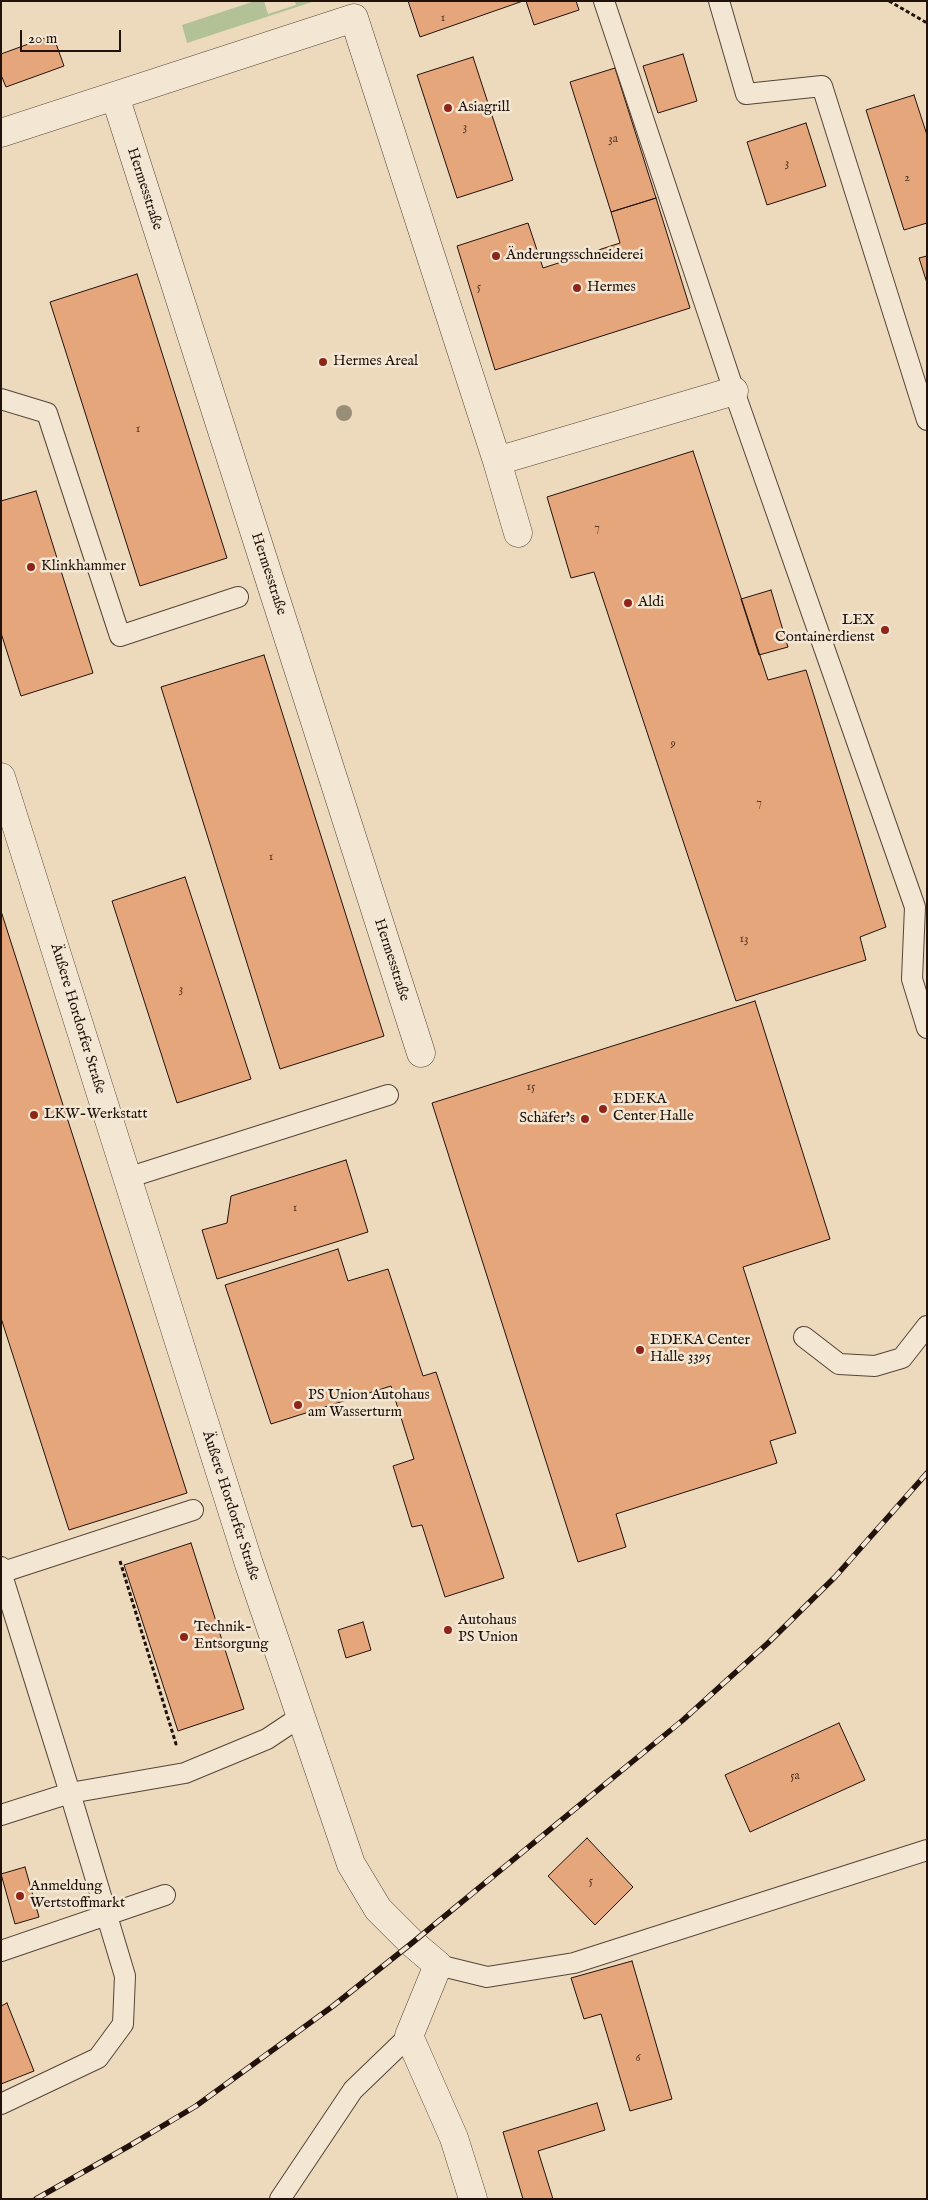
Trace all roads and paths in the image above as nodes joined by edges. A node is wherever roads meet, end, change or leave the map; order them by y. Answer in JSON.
{"nodes":[{"id":1,"x":604,"y":1,"type":"edge"},
{"id":2,"x":719,"y":1,"type":"edge"},
{"id":3,"x":889,"y":1,"type":"edge"},
{"id":4,"x":351,"y":10,"type":"edge"},
{"id":5,"x":927,"y":23,"type":"edge"},
{"id":6,"x":115,"y":96,"type":"junction"},
{"id":7,"x":1,"y":133,"type":"edge"},
{"id":8,"x":734,"y":391,"type":"junction"},
{"id":9,"x":1,"y":399,"type":"edge"},
{"id":10,"x":927,"y":420,"type":"edge"},
{"id":11,"x":497,"y":461,"type":"junction"},
{"id":12,"x":518,"y":533,"type":"dead end"},
{"id":13,"x":238,"y":597,"type":"dead end"},
{"id":14,"x":1,"y":777,"type":"edge"},
{"id":15,"x":927,"y":1028,"type":"edge"},
{"id":16,"x":421,"y":1053,"type":"dead end"},
{"id":17,"x":388,"y":1095,"type":"dead end"},
{"id":18,"x":127,"y":1178,"type":"junction"},
{"id":19,"x":927,"y":1326,"type":"edge"},
{"id":20,"x":804,"y":1337,"type":"dead end"},
{"id":21,"x":192,"y":1510,"type":"dead end"},
{"id":22,"x":112,"y":1536,"type":"junction"},
{"id":23,"x":2,"y":1570,"type":"edge"},
{"id":24,"x":300,"y":1717,"type":"junction"},
{"id":25,"x":185,"y":1741,"type":"dead end"},
{"id":26,"x":70,"y":1793,"type":"junction"},
{"id":27,"x":1,"y":1815,"type":"edge"},
{"id":28,"x":927,"y":1850,"type":"edge"},
{"id":29,"x":165,"y":1895,"type":"dead end"},
{"id":30,"x":107,"y":1916,"type":"junction"},
{"id":31,"x":1,"y":1951,"type":"edge"},
{"id":32,"x":438,"y":1965,"type":"junction"},
{"id":33,"x":409,"y":2036,"type":"junction"},
{"id":34,"x":1,"y":2104,"type":"edge"},
{"id":35,"x":280,"y":2199,"type":"edge"},
{"id":36,"x":473,"y":2199,"type":"edge"}],
"edges":[{"from":1,"to":8,"type":"lane"},
{"from":2,"to":10,"type":"lane"},
{"from":3,"to":5,"type":"path"},
{"from":4,"to":6,"type":"street"},
{"from":4,"to":11,"type":"street"},
{"from":6,"to":7,"type":"street"},
{"from":6,"to":16,"type":"street","name":"Hermesstraße"},
{"from":8,"to":11,"type":"street"},
{"from":8,"to":15,"type":"lane"},
{"from":9,"to":13,"type":"lane"},
{"from":11,"to":12,"type":"street"},
{"from":14,"to":18,"type":"street","name":"Äußere Hordorfer Straße"},
{"from":17,"to":18,"type":"lane"},
{"from":18,"to":24,"type":"street","name":"Äußere Hordorfer Straße"},
{"from":19,"to":20,"type":"lane"},
{"from":21,"to":22,"type":"lane"},
{"from":22,"to":23,"type":"lane"},
{"from":22,"to":25,"type":"path"},
{"from":23,"to":26,"type":"lane"},
{"from":24,"to":26,"type":"lane"},
{"from":24,"to":32,"type":"street","name":"Äußere Hordorfer Straße"},
{"from":26,"to":27,"type":"lane"},
{"from":26,"to":30,"type":"lane"},
{"from":28,"to":32,"type":"lane"},
{"from":29,"to":30,"type":"lane"},
{"from":30,"to":31,"type":"lane"},
{"from":30,"to":34,"type":"lane"},
{"from":32,"to":33,"type":"street"},
{"from":33,"to":35,"type":"lane"},
{"from":33,"to":36,"type":"street"}]}
